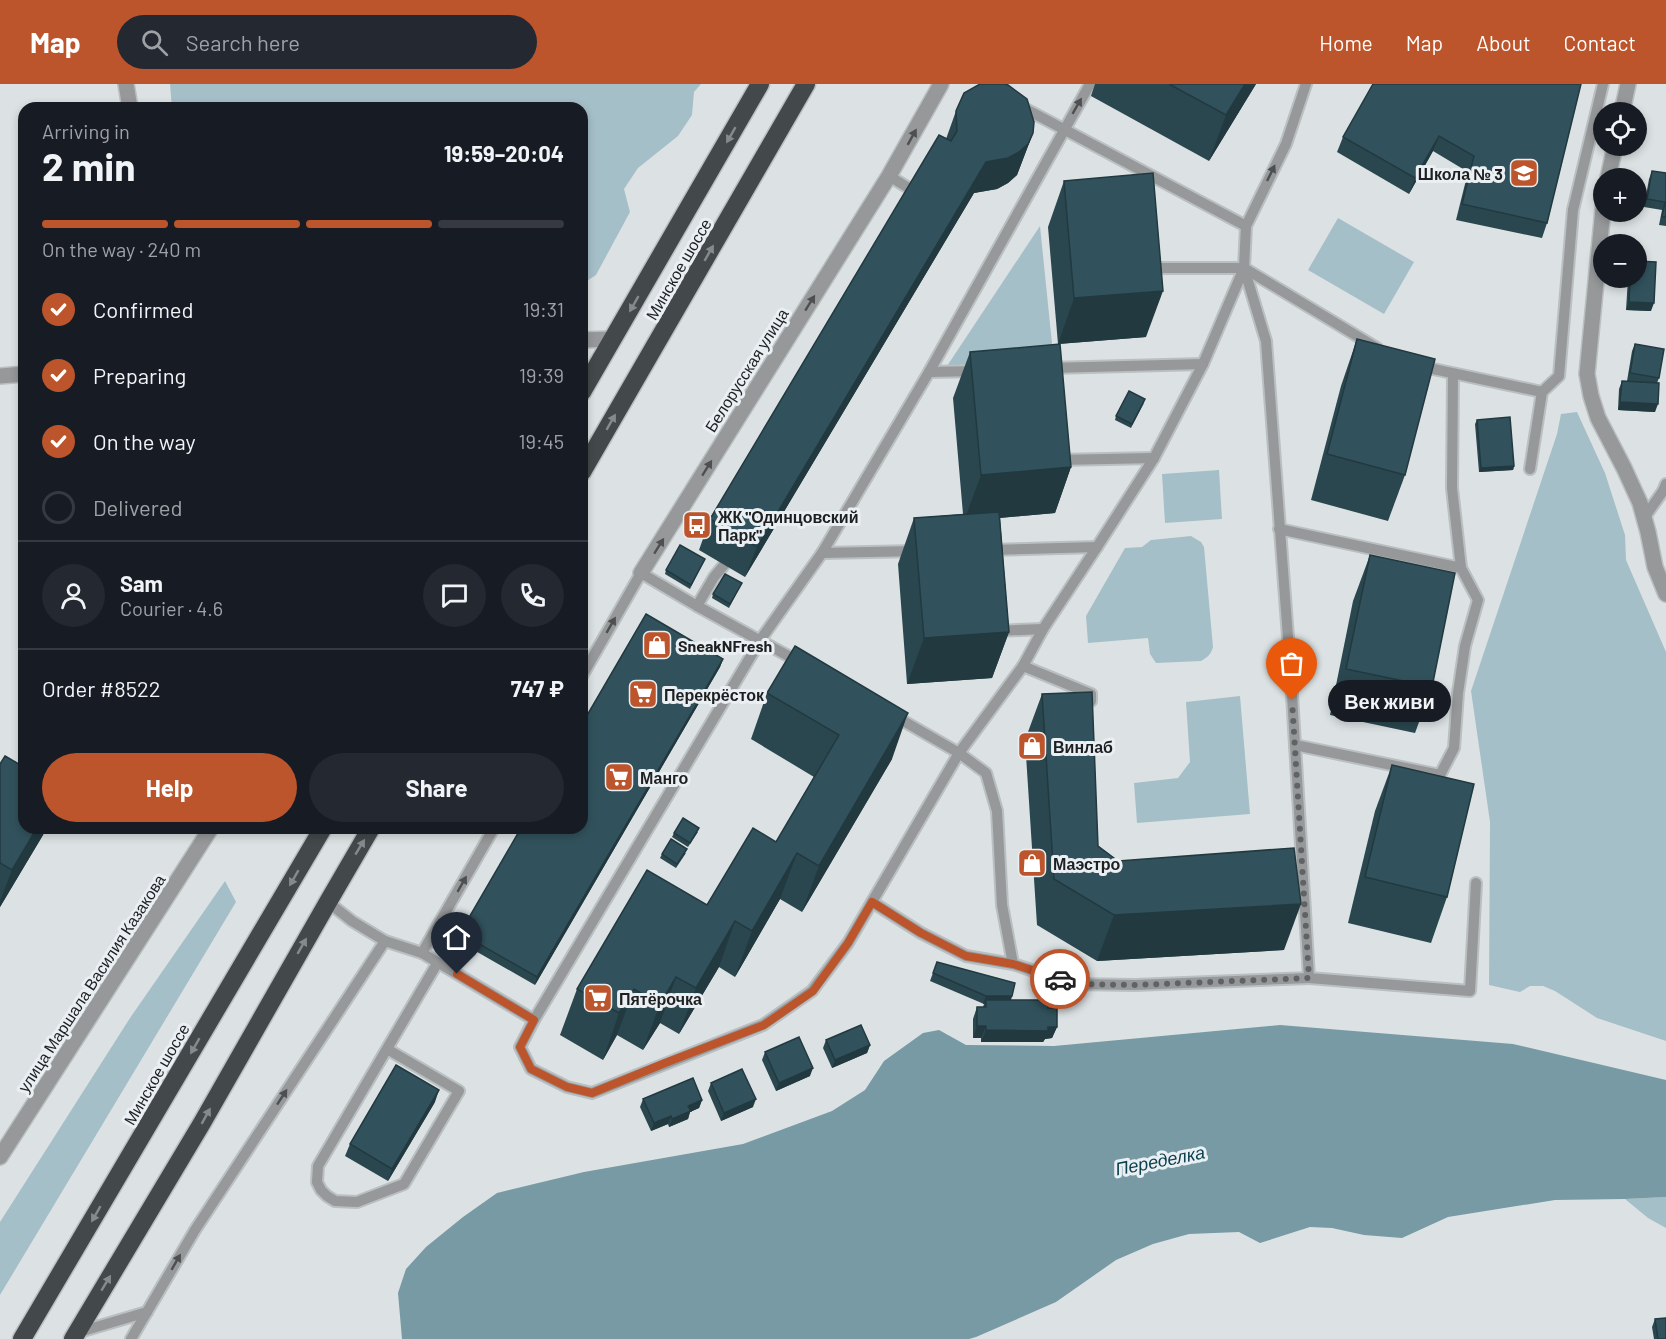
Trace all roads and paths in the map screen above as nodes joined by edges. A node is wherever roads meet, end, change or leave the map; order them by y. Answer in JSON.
{"nodes":[{"id":1,"x":126,"y":84,"type":"edge"},
{"id":2,"x":760,"y":84,"type":"edge"},
{"id":3,"x":806,"y":84,"type":"edge"},
{"id":4,"x":941,"y":84,"type":"edge"},
{"id":5,"x":1090,"y":84,"type":"edge"},
{"id":6,"x":1306,"y":84,"type":"edge"},
{"id":7,"x":1604,"y":84,"type":"edge"},
{"id":8,"x":1628,"y":84,"type":"edge"},
{"id":9,"x":1007,"y":99,"type":"edge"},
{"id":10,"x":129,"y":102,"type":"edge"},
{"id":11,"x":1624,"y":102,"type":"edge"},
{"id":12,"x":1064,"y":129,"type":"junction"},
{"id":13,"x":889,"y":176,"type":"junction"},
{"id":14,"x":914,"y":189,"type":"edge"},
{"id":15,"x":1602,"y":222,"type":"edge"},
{"id":16,"x":1246,"y":226,"type":"junction"},
{"id":17,"x":1150,"y":268,"type":"edge"},
{"id":18,"x":1244,"y":268,"type":"junction"},
{"id":19,"x":613,"y":339,"type":"junction"},
{"id":20,"x":588,"y":340,"type":"edge"},
{"id":21,"x":1386,"y":354,"type":"edge"},
{"id":22,"x":1406,"y":362,"type":"edge"},
{"id":23,"x":1203,"y":363,"type":"junction"},
{"id":24,"x":1036,"y":369,"type":"edge"},
{"id":25,"x":989,"y":370,"type":"edge"},
{"id":26,"x":929,"y":372,"type":"junction"},
{"id":27,"x":18,"y":374,"type":"edge"},
{"id":28,"x":1453,"y":374,"type":"junction"},
{"id":29,"x":0,"y":376,"type":"edge"},
{"id":30,"x":588,"y":382,"type":"edge"},
{"id":31,"x":1542,"y":392,"type":"junction"},
{"id":32,"x":1154,"y":458,"type":"junction"},
{"id":33,"x":1052,"y":460,"type":"edge"},
{"id":34,"x":588,"y":462,"type":"edge"},
{"id":35,"x":1530,"y":469,"type":"dead end"},
{"id":36,"x":1666,"y":484,"type":"edge"},
{"id":37,"x":1644,"y":518,"type":"junction"},
{"id":38,"x":1279,"y":529,"type":"junction"},
{"id":39,"x":1097,"y":548,"type":"junction"},
{"id":40,"x":977,"y":550,"type":"edge"},
{"id":41,"x":930,"y":551,"type":"edge"},
{"id":42,"x":822,"y":553,"type":"junction"},
{"id":43,"x":724,"y":564,"type":"edge"},
{"id":44,"x":1461,"y":568,"type":"junction"},
{"id":45,"x":641,"y":573,"type":"junction"},
{"id":46,"x":1666,"y":594,"type":"edge"},
{"id":47,"x":697,"y":606,"type":"junction"},
{"id":48,"x":1043,"y":629,"type":"junction"},
{"id":49,"x":989,"y":631,"type":"edge"},
{"id":50,"x":761,"y":639,"type":"junction"},
{"id":51,"x":588,"y":666,"type":"edge"},
{"id":52,"x":1023,"y":666,"type":"junction"},
{"id":53,"x":810,"y":668,"type":"edge"},
{"id":54,"x":880,"y":708,"type":"edge"},
{"id":55,"x":1092,"y":718,"type":"edge"},
{"id":56,"x":1295,"y":745,"type":"junction"},
{"id":57,"x":959,"y":753,"type":"junction"},
{"id":58,"x":207,"y":834,"type":"edge"},
{"id":59,"x":319,"y":834,"type":"edge"},
{"id":60,"x":368,"y":834,"type":"edge"},
{"id":61,"x":491,"y":834,"type":"edge"},
{"id":62,"x":1302,"y":864,"type":"junction"},
{"id":63,"x":1290,"y":865,"type":"edge"},
{"id":64,"x":1476,"y":884,"type":"dead end"},
{"id":65,"x":328,"y":902,"type":"junction"},
{"id":66,"x":872,"y":902,"type":"junction"},
{"id":67,"x":385,"y":941,"type":"junction"},
{"id":68,"x":422,"y":952,"type":"junction"},
{"id":69,"x":438,"y":962,"type":"junction"},
{"id":70,"x":1013,"y":964,"type":"junction"},
{"id":71,"x":1309,"y":978,"type":"junction"},
{"id":72,"x":534,"y":1020,"type":"junction"},
{"id":73,"x":387,"y":1049,"type":"junction"},
{"id":74,"x":0,"y":1157,"type":"edge"},
{"id":75,"x":147,"y":1312,"type":"junction"},
{"id":76,"x":74,"y":1336,"type":"edge"},
{"id":77,"x":22,"y":1339,"type":"edge"},
{"id":78,"x":131,"y":1339,"type":"edge"}],
"edges":[{"from":1,"to":10,"type":"street"},
{"from":2,"to":19,"type":"highway","name":"Минское шоссе","one_way":true},
{"from":34,"to":3,"type":"highway","name":"Минское шоссе","one_way":true},
{"from":13,"to":4,"type":"street","name":"Белорусская улица","one_way":true},
{"from":12,"to":5,"type":"lane","one_way":true},
{"from":16,"to":6,"type":"lane","one_way":true},
{"from":7,"to":31,"type":"lane"},
{"from":8,"to":11,"type":"street"},
{"from":9,"to":12,"type":"lane"},
{"from":12,"to":16,"type":"lane"},
{"from":12,"to":26,"type":"lane"},
{"from":13,"to":14,"type":"lane"},
{"from":45,"to":13,"type":"street","name":"Белорусская улица","one_way":true},
{"from":15,"to":37,"type":"street"},
{"from":16,"to":18,"type":"lane"},
{"from":17,"to":18,"type":"lane"},
{"from":18,"to":21,"type":"lane"},
{"from":18,"to":23,"type":"lane"},
{"from":18,"to":38,"type":"lane"},
{"from":19,"to":20,"type":"street"},
{"from":19,"to":30,"type":"highway","name":"Минское шоссе"},
{"from":22,"to":28,"type":"lane"},
{"from":23,"to":24,"type":"lane"},
{"from":23,"to":32,"type":"lane"},
{"from":25,"to":26,"type":"lane"},
{"from":26,"to":42,"type":"lane"},
{"from":27,"to":29,"type":"street"},
{"from":28,"to":31,"type":"lane"},
{"from":28,"to":44,"type":"lane"},
{"from":31,"to":35,"type":"lane"},
{"from":32,"to":33,"type":"lane"},
{"from":32,"to":39,"type":"lane"},
{"from":36,"to":37,"type":"lane"},
{"from":37,"to":46,"type":"street"},
{"from":38,"to":44,"type":"lane"},
{"from":38,"to":56,"type":"lane"},
{"from":39,"to":40,"type":"lane"},
{"from":39,"to":48,"type":"lane"},
{"from":41,"to":42,"type":"lane"},
{"from":42,"to":50,"type":"lane"},
{"from":43,"to":47,"type":"lane"},
{"from":44,"to":56,"type":"lane"},
{"from":45,"to":47,"type":"lane"},
{"from":51,"to":45,"type":"lane","name":"Белорусская улица","one_way":true},
{"from":47,"to":50,"type":"lane"},
{"from":48,"to":49,"type":"lane"},
{"from":48,"to":52,"type":"lane"},
{"from":50,"to":53,"type":"lane"},
{"from":50,"to":72,"type":"lane"},
{"from":52,"to":55,"type":"lane"},
{"from":52,"to":57,"type":"lane"},
{"from":54,"to":57,"type":"lane"},
{"from":56,"to":62,"type":"lane"},
{"from":57,"to":66,"type":"lane"},
{"from":57,"to":70,"type":"lane"},
{"from":58,"to":74,"type":"street","name":"улица Маршала Василия Казакова"},
{"from":59,"to":77,"type":"highway","name":"Минское шоссе","one_way":true},
{"from":65,"to":60,"type":"highway","one_way":true},
{"from":68,"to":61,"type":"lane","one_way":true},
{"from":62,"to":63,"type":"lane"},
{"from":62,"to":71,"type":"lane"},
{"from":64,"to":71,"type":"lane"},
{"from":65,"to":67,"type":"lane"},
{"from":76,"to":65,"type":"highway","one_way":true},
{"from":66,"to":70,"type":"lane"},
{"from":66,"to":72,"type":"lane"},
{"from":67,"to":68,"type":"lane"},
{"from":75,"to":67,"type":"lane","one_way":true},
{"from":68,"to":69,"type":"lane"},
{"from":69,"to":72,"type":"lane"},
{"from":69,"to":73,"type":"lane"},
{"from":70,"to":71,"type":"lane"},
{"from":73,"to":73,"type":"lane"},
{"from":75,"to":76,"type":"lane"},
{"from":75,"to":78,"type":"lane"}]}
